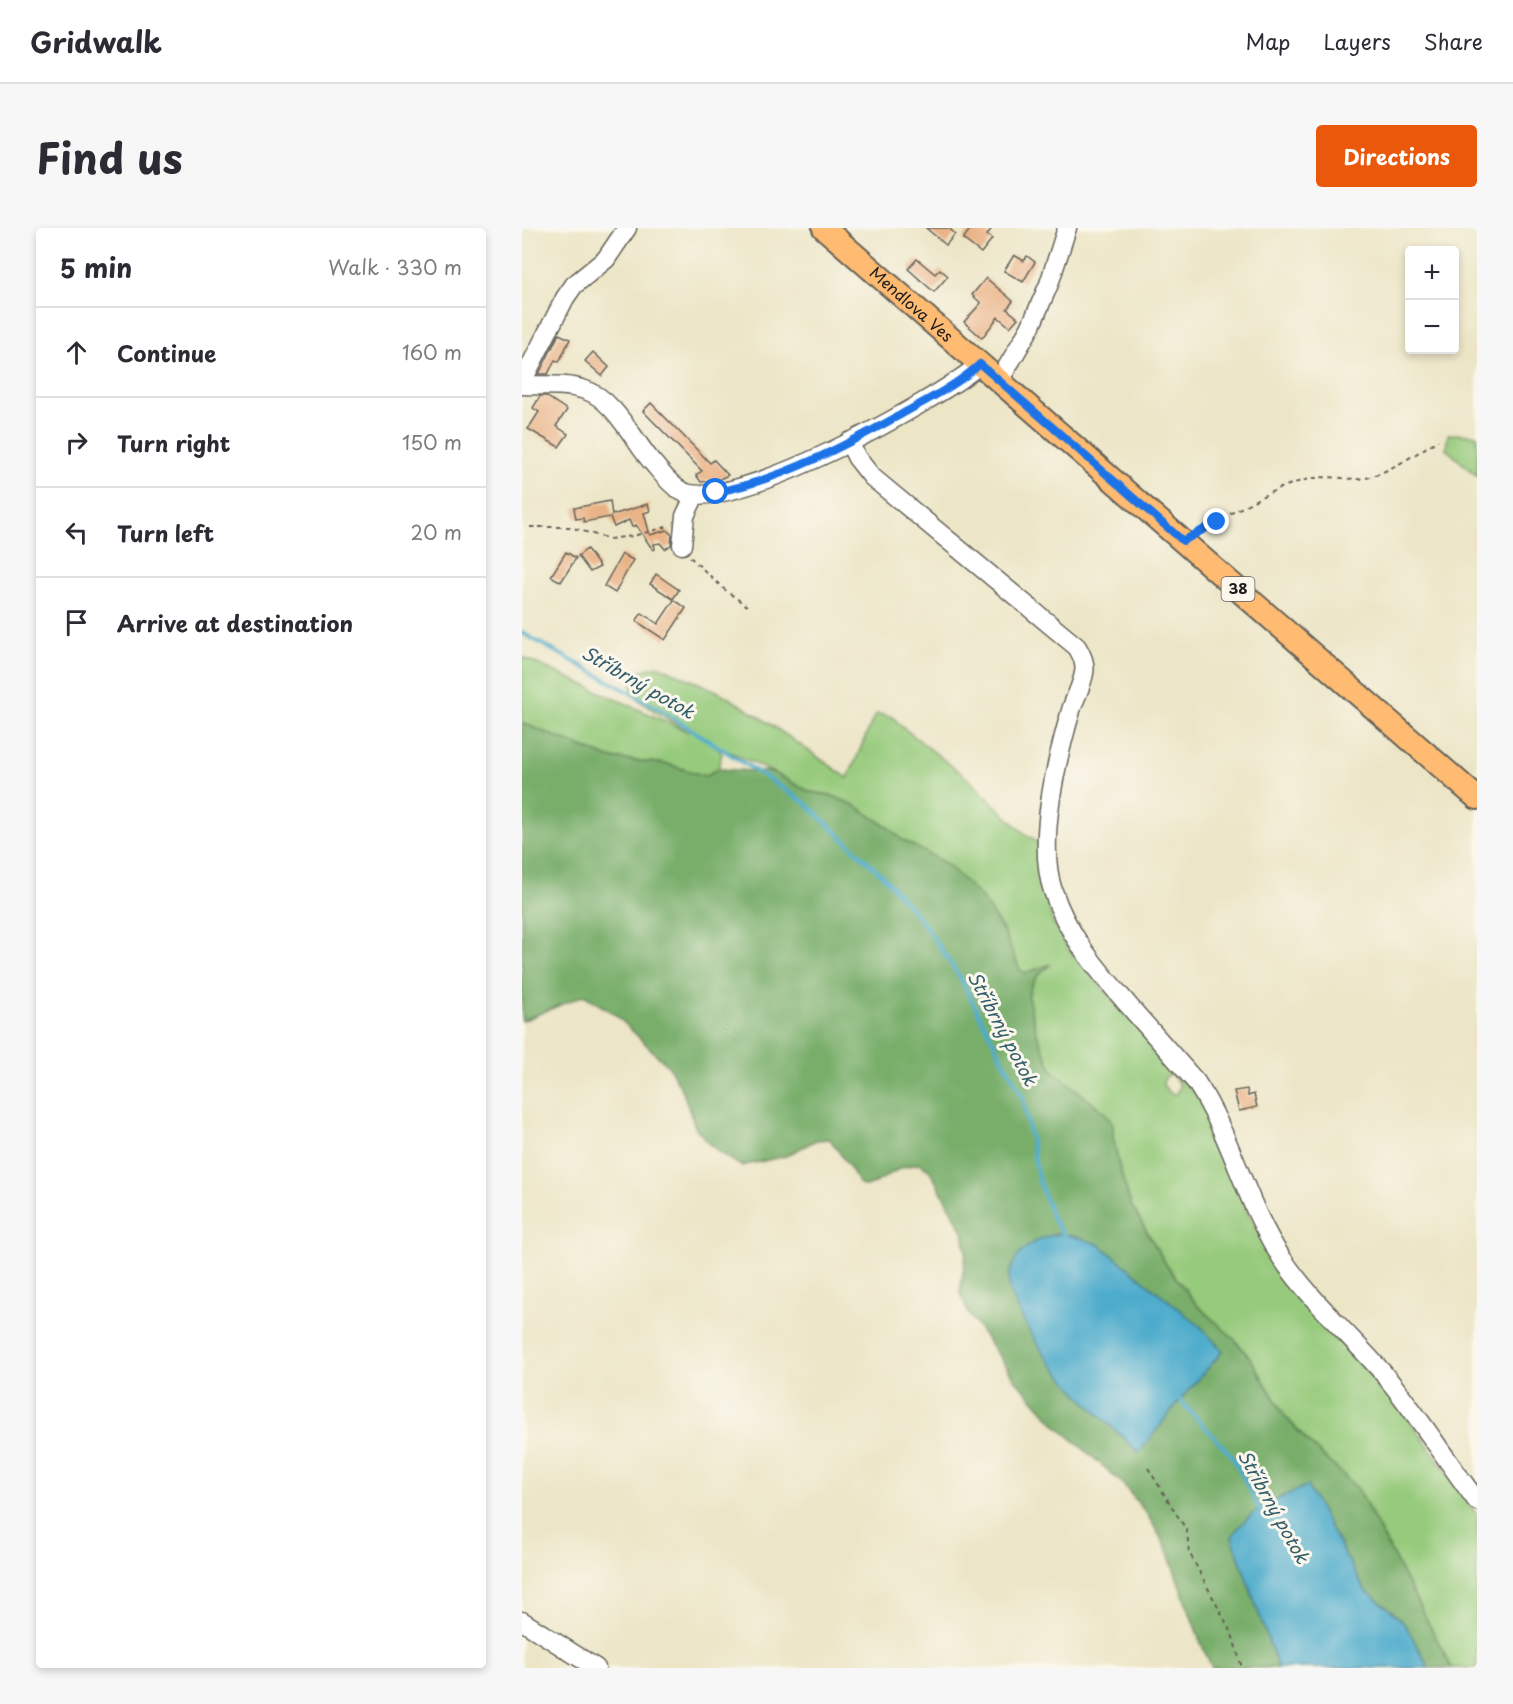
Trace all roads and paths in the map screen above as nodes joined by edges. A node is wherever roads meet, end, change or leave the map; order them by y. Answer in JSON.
{"nodes":[{"id":1,"x":627,"y":228,"type":"edge"},
{"id":2,"x":824,"y":228,"type":"edge"},
{"id":3,"x":1067,"y":228,"type":"edge"},
{"id":4,"x":980,"y":364,"type":"junction"},
{"id":5,"x":999,"y":381,"type":"junction"},
{"id":6,"x":522,"y":383,"type":"edge"},
{"id":7,"x":1438,"y":440,"type":"dead end"},
{"id":8,"x":849,"y":442,"type":"junction"},
{"id":9,"x":694,"y":495,"type":"junction"},
{"id":10,"x":684,"y":522,"type":"junction"},
{"id":11,"x":530,"y":527,"type":"dead end"},
{"id":12,"x":1183,"y":541,"type":"junction"},
{"id":13,"x":682,"y":545,"type":"joint"},
{"id":14,"x":747,"y":606,"type":"dead end"},
{"id":15,"x":1477,"y":798,"type":"edge"},
{"id":16,"x":1148,"y":1468,"type":"dead end"},
{"id":17,"x":1477,"y":1501,"type":"edge"},
{"id":18,"x":522,"y":1621,"type":"edge"},
{"id":19,"x":596,"y":1668,"type":"edge"},
{"id":20,"x":1242,"y":1668,"type":"edge"}],
"edges":[{"from":1,"to":6,"type":"street"},
{"from":2,"to":4,"type":"main road","name":"Mendlova Ves","number":"38"},
{"from":3,"to":5,"type":"street"},
{"from":4,"to":5,"type":"main road","name":"Mendlova Ves","number":"38"},
{"from":4,"to":8,"type":"street"},
{"from":5,"to":12,"type":"main road","number":"38"},
{"from":6,"to":9,"type":"street"},
{"from":7,"to":12,"type":"path"},
{"from":8,"to":9,"type":"street"},
{"from":8,"to":17,"type":"street"},
{"from":9,"to":10,"type":"street"},
{"from":10,"to":11,"type":"path"},
{"from":10,"to":13,"type":"street"},
{"from":12,"to":15,"type":"main road","number":"38"},
{"from":13,"to":14,"type":"path"},
{"from":16,"to":20,"type":"path"},
{"from":18,"to":19,"type":"street"}]}
